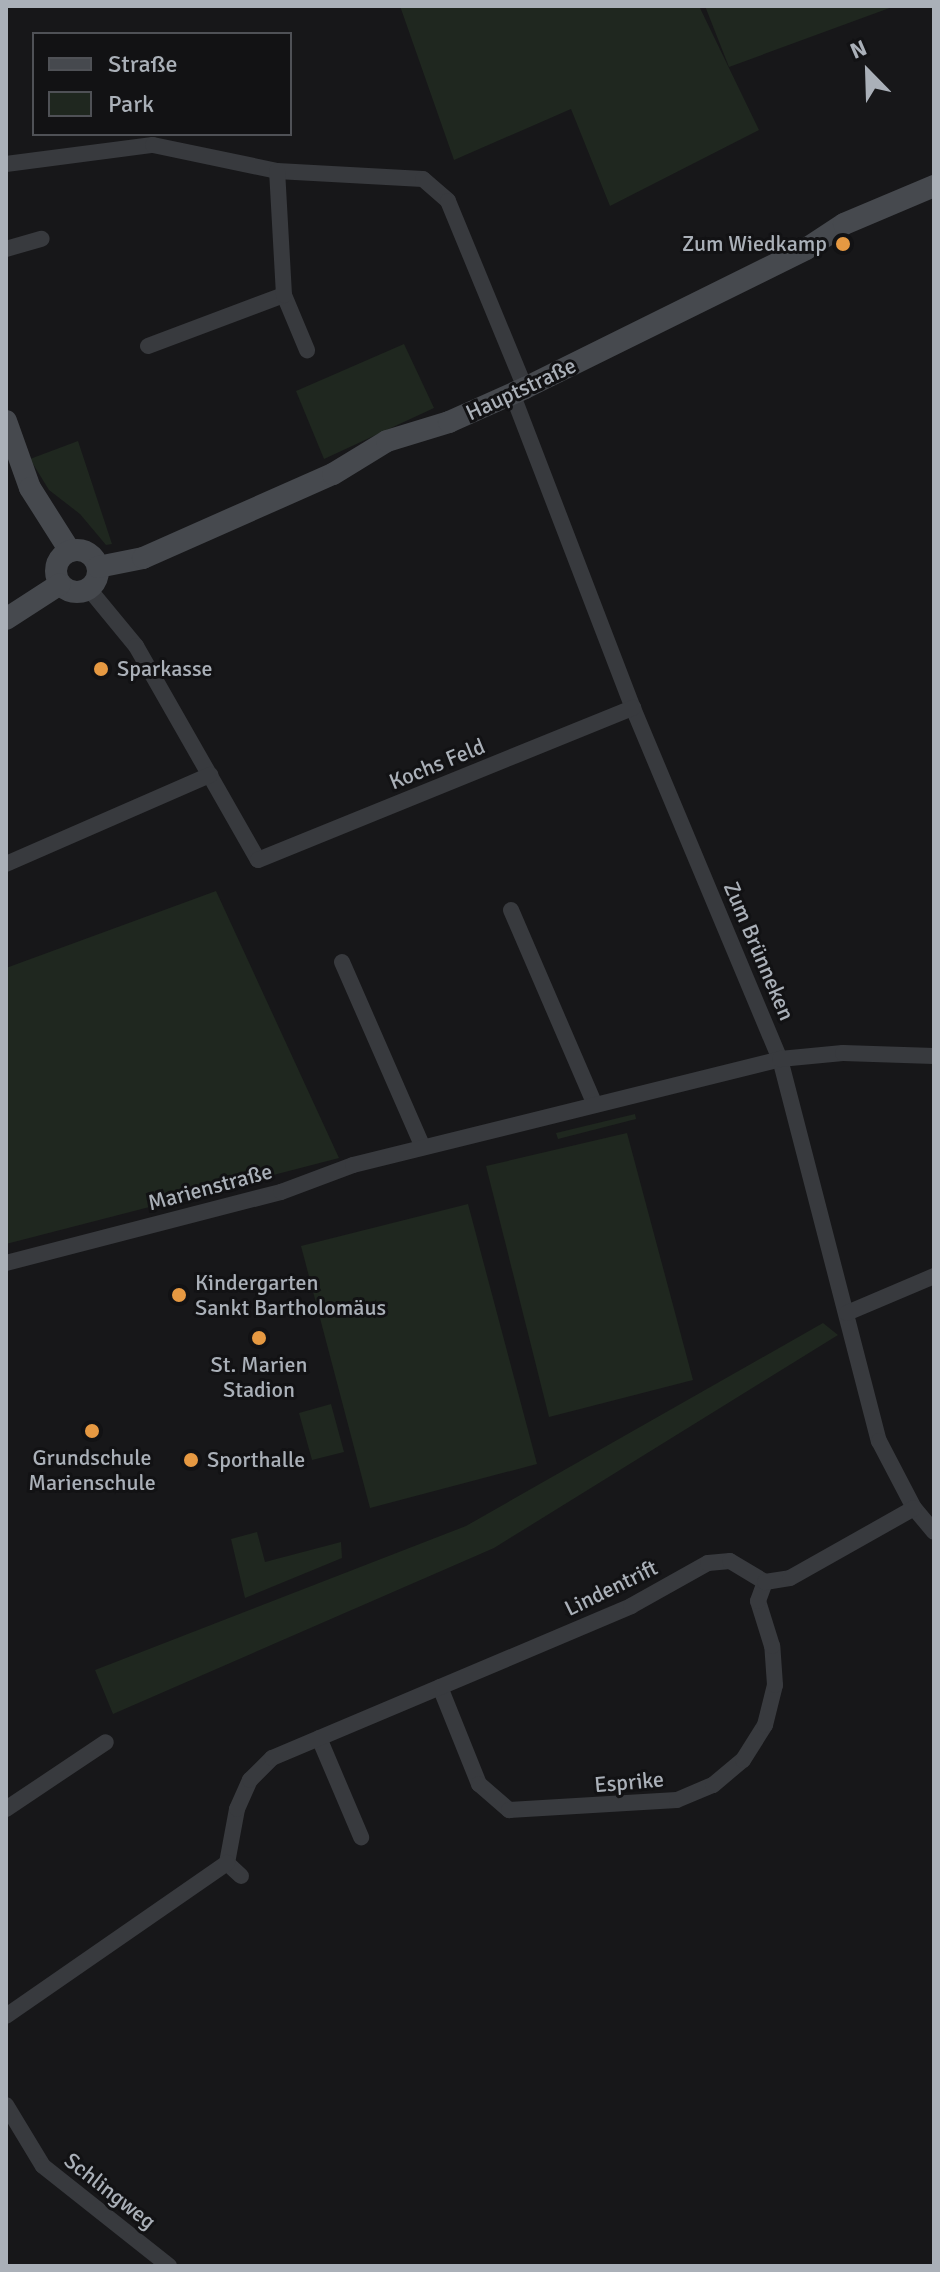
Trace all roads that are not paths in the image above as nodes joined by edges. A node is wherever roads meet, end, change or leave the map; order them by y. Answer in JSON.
{"nodes":[{"id":1,"x":6,"y":164,"type":"edge"},
{"id":2,"x":277,"y":171,"type":"junction"},
{"id":3,"x":934,"y":186,"type":"edge"},
{"id":4,"x":42,"y":239,"type":"dead end"},
{"id":5,"x":6,"y":249,"type":"edge"},
{"id":6,"x":284,"y":295,"type":"junction"},
{"id":7,"x":148,"y":346,"type":"dead end"},
{"id":8,"x":307,"y":350,"type":"dead end"},
{"id":9,"x":518,"y":391,"type":"junction"},
{"id":10,"x":6,"y":421,"type":"edge"},
{"id":11,"x":70,"y":551,"type":"junction"},
{"id":12,"x":98,"y":567,"type":"junction"},
{"id":13,"x":60,"y":584,"type":"junction"},
{"id":14,"x":89,"y":589,"type":"junction"},
{"id":15,"x":6,"y":619,"type":"edge"},
{"id":16,"x":633,"y":708,"type":"junction"},
{"id":17,"x":210,"y":775,"type":"junction"},
{"id":18,"x":6,"y":864,"type":"edge"},
{"id":19,"x":511,"y":910,"type":"dead end"},
{"id":20,"x":342,"y":962,"type":"dead end"},
{"id":21,"x":934,"y":1056,"type":"edge"},
{"id":22,"x":780,"y":1059,"type":"junction"},
{"id":23,"x":595,"y":1105,"type":"junction"},
{"id":24,"x":423,"y":1147,"type":"junction"},
{"id":25,"x":6,"y":1263,"type":"edge"},
{"id":26,"x":934,"y":1276,"type":"edge"},
{"id":27,"x":847,"y":1313,"type":"junction"},
{"id":28,"x":914,"y":1508,"type":"junction"},
{"id":29,"x":934,"y":1532,"type":"edge"},
{"id":30,"x":765,"y":1582,"type":"junction"},
{"id":31,"x":440,"y":1687,"type":"junction"},
{"id":32,"x":319,"y":1738,"type":"junction"},
{"id":33,"x":106,"y":1742,"type":"dead end"},
{"id":34,"x":6,"y":1809,"type":"edge"},
{"id":35,"x":361,"y":1837,"type":"dead end"},
{"id":36,"x":227,"y":1863,"type":"junction"},
{"id":37,"x":241,"y":1876,"type":"dead end"},
{"id":38,"x":6,"y":2016,"type":"edge"},
{"id":39,"x":6,"y":2105,"type":"edge"},
{"id":40,"x":169,"y":2266,"type":"edge"}],
"edges":[{"from":1,"to":2,"type":"street","name":"Zum Brünneken"},
{"from":2,"to":6,"type":"street"},
{"from":2,"to":9,"type":"street","name":"Zum Brünneken"},
{"from":3,"to":9,"type":"main road","name":"Hauptstraße"},
{"from":4,"to":5,"type":"street"},
{"from":6,"to":7,"type":"street"},
{"from":6,"to":8,"type":"street"},
{"from":9,"to":12,"type":"main road","name":"Hauptstraße"},
{"from":9,"to":16,"type":"street","name":"Zum Brünneken"},
{"from":10,"to":11,"type":"main road"},
{"from":11,"to":12,"type":"main road"},
{"from":11,"to":13,"type":"main road"},
{"from":12,"to":14,"type":"main road"},
{"from":13,"to":14,"type":"main road"},
{"from":13,"to":15,"type":"main road"},
{"from":14,"to":17,"type":"street"},
{"from":16,"to":17,"type":"street","name":"Kochs Feld"},
{"from":16,"to":22,"type":"street","name":"Zum Brünneken"},
{"from":17,"to":18,"type":"street"},
{"from":19,"to":23,"type":"street"},
{"from":20,"to":24,"type":"street"},
{"from":21,"to":22,"type":"street","name":"Marienstraße"},
{"from":22,"to":23,"type":"street","name":"Marienstraße"},
{"from":22,"to":27,"type":"street","name":"Zum Brünneken"},
{"from":23,"to":24,"type":"street","name":"Marienstraße"},
{"from":24,"to":25,"type":"street","name":"Marienstraße"},
{"from":26,"to":27,"type":"street"},
{"from":27,"to":28,"type":"street","name":"Zum Brünneken"},
{"from":28,"to":29,"type":"street","name":"Zum Brünneken"},
{"from":28,"to":30,"type":"street"},
{"from":30,"to":31,"type":"street","name":"Lindentrift"},
{"from":30,"to":31,"type":"street","name":"Esprike"},
{"from":31,"to":32,"type":"street","name":"Lindentrift"},
{"from":32,"to":35,"type":"street"},
{"from":32,"to":36,"type":"street","name":"Lindentrift"},
{"from":33,"to":34,"type":"street"},
{"from":36,"to":37,"type":"street"},
{"from":36,"to":38,"type":"street"},
{"from":39,"to":40,"type":"street","name":"Schlingweg"}]}
